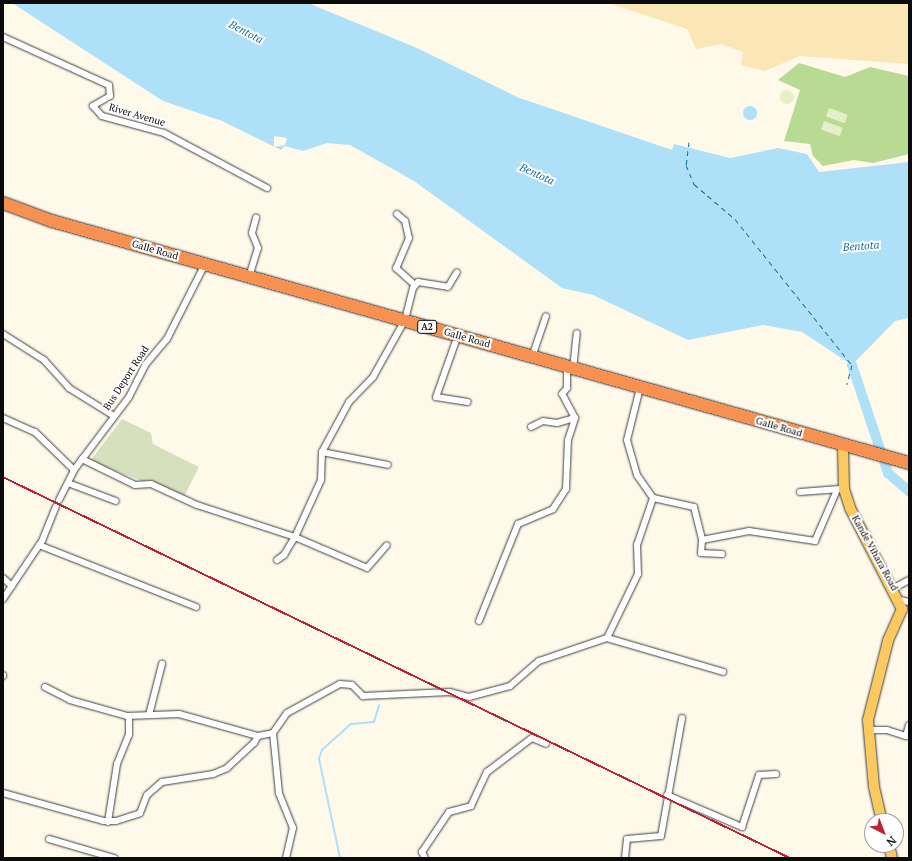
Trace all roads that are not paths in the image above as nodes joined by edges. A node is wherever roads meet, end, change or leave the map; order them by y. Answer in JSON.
{"nodes":[{"id":1,"x":3,"y":37,"type":"edge"},
{"id":2,"x":267,"y":188,"type":"dead end"},
{"id":3,"x":3,"y":203,"type":"edge"},
{"id":4,"x":397,"y":214,"type":"dead end"},
{"id":5,"x":256,"y":218,"type":"dead end"},
{"id":6,"x":205,"y":264,"type":"junction"},
{"id":7,"x":457,"y":272,"type":"dead end"},
{"id":8,"x":249,"y":277,"type":"junction"},
{"id":9,"x":415,"y":285,"type":"junction"},
{"id":10,"x":546,"y":316,"type":"dead end"},
{"id":11,"x":404,"y":320,"type":"junction"},
{"id":12,"x":577,"y":333,"type":"dead end"},
{"id":13,"x":3,"y":334,"type":"edge"},
{"id":14,"x":458,"y":336,"type":"junction"},
{"id":15,"x":532,"y":357,"type":"junction"},
{"id":16,"x":570,"y":368,"type":"junction"},
{"id":17,"x":640,"y":388,"type":"junction"},
{"id":18,"x":468,"y":402,"type":"dead end"},
{"id":19,"x":114,"y":416,"type":"junction"},
{"id":20,"x":3,"y":418,"type":"edge"},
{"id":21,"x":575,"y":418,"type":"junction"},
{"id":22,"x":531,"y":427,"type":"dead end"},
{"id":23,"x":847,"y":447,"type":"junction"},
{"id":24,"x":322,"y":452,"type":"junction"},
{"id":25,"x":82,"y":459,"type":"junction"},
{"id":26,"x":906,"y":463,"type":"edge"},
{"id":27,"x":388,"y":465,"type":"dead end"},
{"id":28,"x":74,"y":470,"type":"junction"},
{"id":29,"x":68,"y":483,"type":"junction"},
{"id":30,"x":840,"y":489,"type":"junction"},
{"id":31,"x":800,"y":492,"type":"dead end"},
{"id":32,"x":653,"y":498,"type":"junction"},
{"id":33,"x":59,"y":500,"type":"dead end"},
{"id":34,"x":116,"y":501,"type":"dead end"},
{"id":35,"x":56,"y":507,"type":"dead end"},
{"id":36,"x":295,"y":537,"type":"junction"},
{"id":37,"x":702,"y":540,"type":"junction"},
{"id":38,"x":39,"y":545,"type":"junction"},
{"id":39,"x":387,"y":545,"type":"dead end"},
{"id":40,"x":722,"y":554,"type":"dead end"},
{"id":41,"x":276,"y":560,"type":"dead end"},
{"id":42,"x":3,"y":578,"type":"edge"},
{"id":43,"x":909,"y":580,"type":"edge"},
{"id":44,"x":12,"y":586,"type":"junction"},
{"id":45,"x":894,"y":588,"type":"junction"},
{"id":46,"x":3,"y":599,"type":"edge"},
{"id":47,"x":905,"y":601,"type":"edge"},
{"id":48,"x":196,"y":607,"type":"dead end"},
{"id":49,"x":479,"y":621,"type":"dead end"},
{"id":50,"x":607,"y":638,"type":"junction"},
{"id":51,"x":162,"y":664,"type":"dead end"},
{"id":52,"x":723,"y":672,"type":"dead end"},
{"id":53,"x":44,"y":687,"type":"dead end"},
{"id":54,"x":149,"y":715,"type":"junction"},
{"id":55,"x":129,"y":716,"type":"junction"},
{"id":56,"x":682,"y":718,"type":"dead end"},
{"id":57,"x":909,"y":725,"type":"edge"},
{"id":58,"x":869,"y":730,"type":"junction"},
{"id":59,"x":274,"y":733,"type":"junction"},
{"id":60,"x":258,"y":736,"type":"junction"},
{"id":61,"x":546,"y":744,"type":"dead end"},
{"id":62,"x":776,"y":774,"type":"dead end"},
{"id":63,"x":3,"y":793,"type":"edge"},
{"id":64,"x":667,"y":795,"type":"junction"},
{"id":65,"x":880,"y":813,"type":"edge"},
{"id":66,"x":108,"y":822,"type":"junction"},
{"id":67,"x":49,"y":839,"type":"dead end"},
{"id":68,"x":114,"y":858,"type":"edge"},
{"id":69,"x":286,"y":858,"type":"edge"},
{"id":70,"x":425,"y":858,"type":"edge"},
{"id":71,"x":625,"y":858,"type":"edge"}],
"edges":[{"from":1,"to":2,"type":"street","name":"River Avenue"},
{"from":3,"to":6,"type":"highway","name":"Galle Road","number":"A2"},
{"from":4,"to":9,"type":"street"},
{"from":5,"to":8,"type":"street"},
{"from":6,"to":8,"type":"highway","name":"Galle Road","number":"A2"},
{"from":6,"to":19,"type":"street","name":"Bus Deport Road"},
{"from":7,"to":9,"type":"street"},
{"from":8,"to":11,"type":"highway","name":"Galle Road","number":"A2"},
{"from":9,"to":11,"type":"street"},
{"from":10,"to":15,"type":"street"},
{"from":11,"to":14,"type":"highway","name":"Galle Road","number":"A2"},
{"from":11,"to":24,"type":"street"},
{"from":12,"to":16,"type":"street"},
{"from":13,"to":19,"type":"street"},
{"from":14,"to":15,"type":"highway","name":"Galle Road","number":"A2"},
{"from":14,"to":18,"type":"street"},
{"from":15,"to":16,"type":"highway","name":"Galle Road","number":"A2"},
{"from":16,"to":17,"type":"highway","name":"Galle Road","number":"A2"},
{"from":16,"to":21,"type":"street"},
{"from":17,"to":23,"type":"highway","name":"Galle Road","number":"A2"},
{"from":17,"to":32,"type":"street"},
{"from":19,"to":25,"type":"street","name":"Bus Deport Road"},
{"from":20,"to":28,"type":"street"},
{"from":21,"to":22,"type":"street"},
{"from":21,"to":49,"type":"street"},
{"from":23,"to":26,"type":"highway","name":"Galle Road","number":"A2"},
{"from":23,"to":30,"type":"main road","name":"Kande Vihara Road"},
{"from":24,"to":27,"type":"street"},
{"from":24,"to":36,"type":"street"},
{"from":25,"to":28,"type":"street","name":"Bus Deport Road"},
{"from":25,"to":36,"type":"street"},
{"from":28,"to":29,"type":"street","name":"Bus Deport Road"},
{"from":29,"to":33,"type":"street","name":"Bus Deport Road"},
{"from":29,"to":34,"type":"street"},
{"from":30,"to":31,"type":"street"},
{"from":30,"to":37,"type":"street"},
{"from":30,"to":45,"type":"main road","name":"Kande Vihara Road"},
{"from":32,"to":37,"type":"street"},
{"from":32,"to":50,"type":"street"},
{"from":35,"to":38,"type":"street"},
{"from":36,"to":39,"type":"street"},
{"from":36,"to":41,"type":"street"},
{"from":37,"to":40,"type":"street"},
{"from":38,"to":44,"type":"street"},
{"from":38,"to":48,"type":"street"},
{"from":42,"to":44,"type":"street"},
{"from":43,"to":45,"type":"street"},
{"from":44,"to":46,"type":"street"},
{"from":45,"to":47,"type":"main road","name":"Kande Vihara Road"},
{"from":47,"to":58,"type":"main road","name":"Kande Vihara Road"},
{"from":50,"to":52,"type":"street"},
{"from":50,"to":59,"type":"street"},
{"from":51,"to":54,"type":"street"},
{"from":53,"to":55,"type":"street"},
{"from":54,"to":55,"type":"street"},
{"from":54,"to":60,"type":"street"},
{"from":55,"to":66,"type":"street"},
{"from":56,"to":64,"type":"street"},
{"from":57,"to":58,"type":"street"},
{"from":58,"to":65,"type":"main road","name":"Kande Vihara Road"},
{"from":59,"to":60,"type":"street"},
{"from":59,"to":69,"type":"street"},
{"from":60,"to":66,"type":"street"},
{"from":61,"to":70,"type":"street"},
{"from":62,"to":64,"type":"street"},
{"from":63,"to":66,"type":"street"},
{"from":64,"to":71,"type":"street"},
{"from":67,"to":68,"type":"street"}]}
